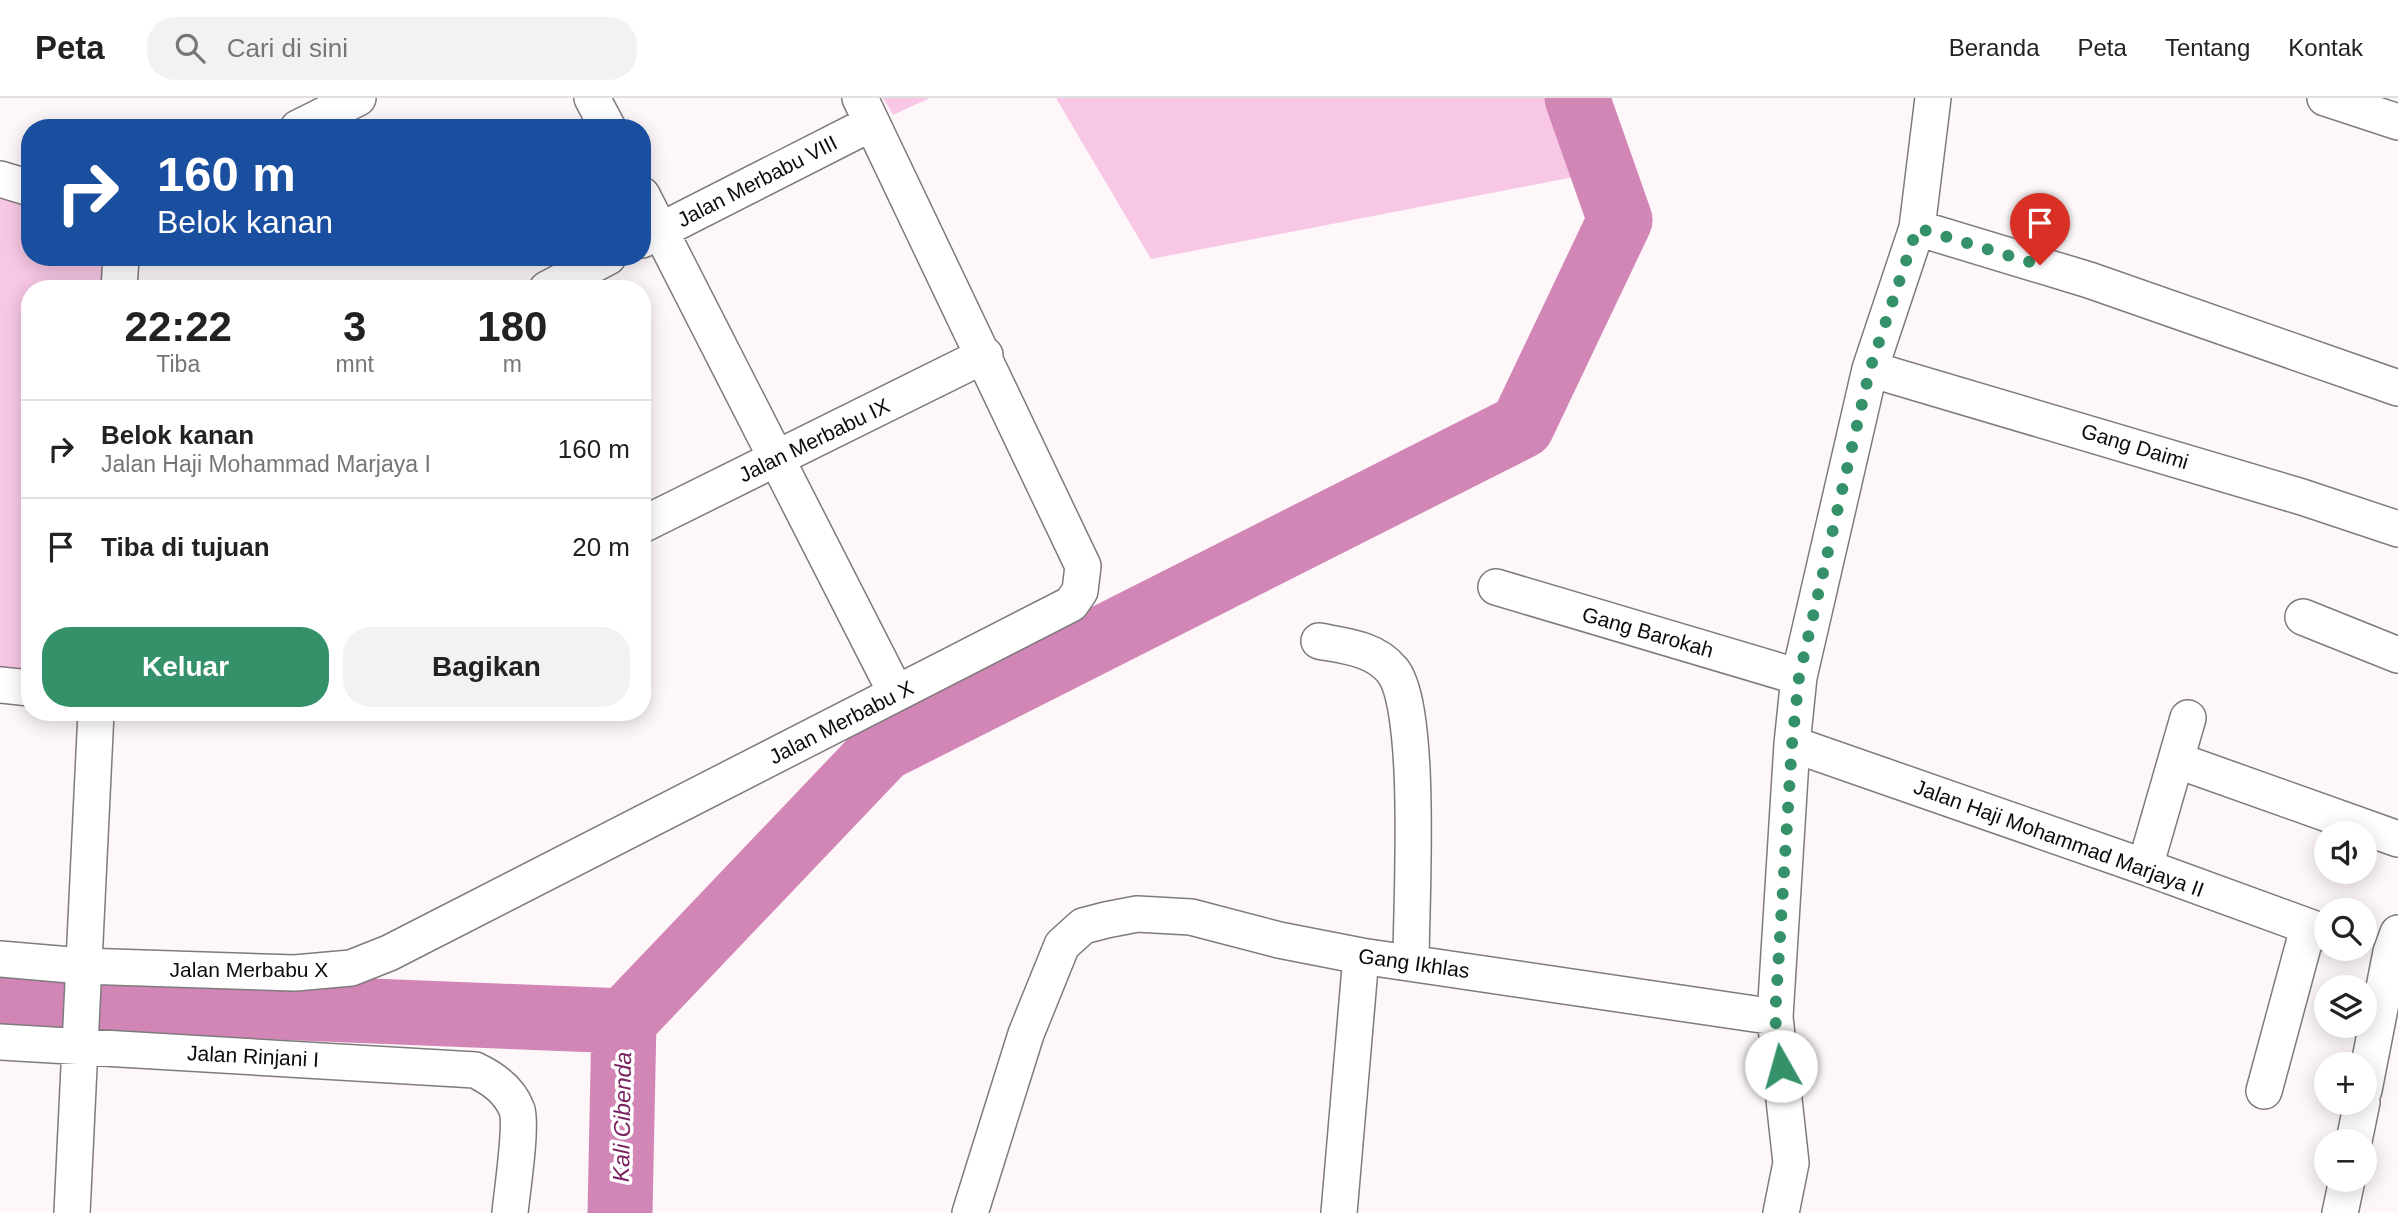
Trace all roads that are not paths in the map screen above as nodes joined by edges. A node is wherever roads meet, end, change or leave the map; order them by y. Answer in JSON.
{"nodes":[{"id":1,"x":358,"y":98,"type":"edge"},
{"id":2,"x":592,"y":98,"type":"edge"},
{"id":3,"x":1933,"y":98,"type":"edge"},
{"id":4,"x":2325,"y":98,"type":"edge"},
{"id":5,"x":866,"y":110,"type":"edge"},
{"id":6,"x":316,"y":119,"type":"edge"},
{"id":7,"x":603,"y":119,"type":"edge"},
{"id":8,"x":2398,"y":122,"type":"edge"},
{"id":9,"x":0,"y":179,"type":"edge"},
{"id":10,"x":21,"y":185,"type":"edge"},
{"id":11,"x":1917,"y":228,"type":"junction"},
{"id":12,"x":651,"y":235,"type":"edge"},
{"id":13,"x":591,"y":266,"type":"edge"},
{"id":14,"x":564,"y":280,"type":"edge"},
{"id":15,"x":985,"y":355,"type":"junction"},
{"id":16,"x":1870,"y":369,"type":"junction"},
{"id":17,"x":2398,"y":388,"type":"edge"},
{"id":18,"x":776,"y":458,"type":"junction"},
{"id":19,"x":651,"y":520,"type":"edge"},
{"id":20,"x":2398,"y":529,"type":"edge"},
{"id":21,"x":1496,"y":587,"type":"dead end"},
{"id":22,"x":2303,"y":617,"type":"dead end"},
{"id":23,"x":1319,"y":641,"type":"dead end"},
{"id":24,"x":2398,"y":655,"type":"edge"},
{"id":25,"x":1799,"y":677,"type":"junction"},
{"id":26,"x":0,"y":685,"type":"edge"},
{"id":27,"x":21,"y":687,"type":"edge"},
{"id":28,"x":896,"y":693,"type":"junction"},
{"id":29,"x":2188,"y":718,"type":"dead end"},
{"id":30,"x":96,"y":721,"type":"edge"},
{"id":31,"x":1792,"y":744,"type":"junction"},
{"id":32,"x":2176,"y":760,"type":"junction"},
{"id":33,"x":2398,"y":839,"type":"edge"},
{"id":34,"x":2145,"y":867,"type":"junction"},
{"id":35,"x":2314,"y":930,"type":"edge"},
{"id":36,"x":2314,"y":940,"type":"edge"},
{"id":37,"x":2388,"y":946,"type":"edge"},
{"id":38,"x":1361,"y":956,"type":"junction"},
{"id":39,"x":0,"y":959,"type":"edge"},
{"id":40,"x":1411,"y":962,"type":"junction"},
{"id":41,"x":82,"y":974,"type":"junction"},
{"id":42,"x":1775,"y":1017,"type":"junction"},
{"id":43,"x":78,"y":1035,"type":"junction"},
{"id":44,"x":0,"y":1042,"type":"edge"},
{"id":45,"x":2370,"y":1052,"type":"edge"},
{"id":46,"x":2264,"y":1091,"type":"dead end"},
{"id":47,"x":2344,"y":1192,"type":"edge"},
{"id":48,"x":72,"y":1213,"type":"edge"},
{"id":49,"x":510,"y":1213,"type":"edge"},
{"id":50,"x":970,"y":1213,"type":"edge"},
{"id":51,"x":1339,"y":1213,"type":"edge"},
{"id":52,"x":1781,"y":1213,"type":"edge"},
{"id":53,"x":2340,"y":1213,"type":"edge"}],
"edges":[{"from":1,"to":6,"type":"street"},
{"from":2,"to":7,"type":"street"},
{"from":3,"to":11,"type":"street"},
{"from":4,"to":8,"type":"street"},
{"from":5,"to":12,"type":"street","name":"Jalan Merbabu VIII"},
{"from":5,"to":15,"type":"street","name":"Jalan Merbabu X"},
{"from":9,"to":10,"type":"street"},
{"from":11,"to":16,"type":"street"},
{"from":11,"to":17,"type":"street"},
{"from":12,"to":18,"type":"street"},
{"from":13,"to":14,"type":"street"},
{"from":15,"to":18,"type":"street","name":"Jalan Merbabu IX"},
{"from":15,"to":28,"type":"street","name":"Jalan Merbabu X"},
{"from":16,"to":20,"type":"street","name":"Gang Daimi"},
{"from":16,"to":25,"type":"street"},
{"from":18,"to":19,"type":"street","name":"Jalan Merbabu IX"},
{"from":18,"to":28,"type":"street"},
{"from":21,"to":25,"type":"street","name":"Gang Barokah"},
{"from":22,"to":24,"type":"street"},
{"from":23,"to":40,"type":"street"},
{"from":25,"to":31,"type":"street"},
{"from":26,"to":27,"type":"street"},
{"from":28,"to":41,"type":"street","name":"Jalan Merbabu X"},
{"from":29,"to":32,"type":"street"},
{"from":30,"to":41,"type":"street"},
{"from":31,"to":34,"type":"street","name":"Jalan Haji Mohammad Marjaya II"},
{"from":31,"to":42,"type":"street"},
{"from":32,"to":33,"type":"street"},
{"from":32,"to":34,"type":"street"},
{"from":34,"to":35,"type":"street","name":"Jalan Haji Mohammad Marjaya II"},
{"from":36,"to":46,"type":"street"},
{"from":37,"to":45,"type":"street"},
{"from":38,"to":40,"type":"street","name":"Gang Ikhlas"},
{"from":38,"to":50,"type":"street","name":"Gang Ikhlas"},
{"from":38,"to":51,"type":"street"},
{"from":39,"to":41,"type":"street","name":"Jalan Merbabu X"},
{"from":40,"to":42,"type":"street","name":"Gang Ikhlas"},
{"from":41,"to":43,"type":"street"},
{"from":42,"to":52,"type":"street"},
{"from":43,"to":44,"type":"street","name":"Jalan Rinjani I"},
{"from":43,"to":48,"type":"street"},
{"from":43,"to":49,"type":"street","name":"Jalan Rinjani I"},
{"from":47,"to":53,"type":"street"}]}
